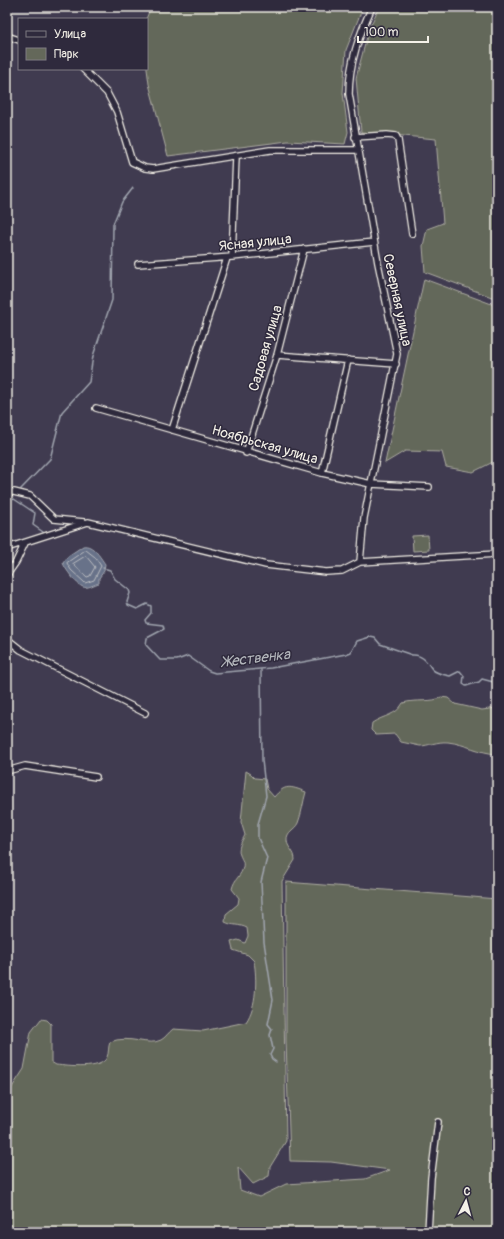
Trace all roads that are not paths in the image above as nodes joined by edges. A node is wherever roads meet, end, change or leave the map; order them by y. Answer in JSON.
{"nodes":[{"id":1,"x":372,"y":7,"type":"edge"},
{"id":2,"x":7,"y":36,"type":"edge"},
{"id":3,"x":18,"y":40,"type":"edge"},
{"id":4,"x":84,"y":70,"type":"edge"},
{"id":5,"x":355,"y":137,"type":"junction"},
{"id":6,"x":357,"y":150,"type":"junction"},
{"id":7,"x":236,"y":157,"type":"junction"},
{"id":8,"x":412,"y":234,"type":"dead end"},
{"id":9,"x":374,"y":242,"type":"junction"},
{"id":10,"x":304,"y":250,"type":"junction"},
{"id":11,"x":229,"y":257,"type":"junction"},
{"id":12,"x":138,"y":264,"type":"dead end"},
{"id":13,"x":277,"y":355,"type":"junction"},
{"id":14,"x":348,"y":360,"type":"junction"},
{"id":15,"x":396,"y":364,"type":"junction"},
{"id":16,"x":96,"y":408,"type":"dead end"},
{"id":17,"x":172,"y":430,"type":"junction"},
{"id":18,"x":246,"y":453,"type":"junction"},
{"id":19,"x":322,"y":473,"type":"junction"},
{"id":20,"x":371,"y":484,"type":"junction"},
{"id":21,"x":429,"y":487,"type":"dead end"},
{"id":22,"x":7,"y":492,"type":"edge"},
{"id":23,"x":88,"y":522,"type":"junction"},
{"id":24,"x":25,"y":543,"type":"junction"},
{"id":25,"x":7,"y":548,"type":"edge"},
{"id":26,"x":497,"y":554,"type":"edge"},
{"id":27,"x":360,"y":562,"type":"junction"},
{"id":28,"x":7,"y":575,"type":"edge"},
{"id":29,"x":7,"y":639,"type":"edge"},
{"id":30,"x":145,"y":713,"type":"dead end"},
{"id":31,"x":7,"y":771,"type":"edge"},
{"id":32,"x":96,"y":777,"type":"dead end"},
{"id":33,"x":438,"y":1122,"type":"dead end"},
{"id":34,"x":428,"y":1232,"type":"edge"}],
"edges":[{"from":1,"to":5,"type":"street"},
{"from":2,"to":3,"type":"street"},
{"from":4,"to":7,"type":"street"},
{"from":5,"to":6,"type":"street","name":"Северная улица"},
{"from":5,"to":8,"type":"street"},
{"from":6,"to":7,"type":"street"},
{"from":6,"to":9,"type":"street","name":"Северная улица"},
{"from":7,"to":11,"type":"street"},
{"from":9,"to":10,"type":"street","name":"Ясная улица"},
{"from":9,"to":15,"type":"street","name":"Северная улица"},
{"from":10,"to":11,"type":"street","name":"Ясная улица"},
{"from":10,"to":13,"type":"street","name":"Садовая улица"},
{"from":11,"to":12,"type":"street","name":"Ясная улица"},
{"from":11,"to":17,"type":"street"},
{"from":13,"to":14,"type":"street"},
{"from":13,"to":18,"type":"street","name":"Садовая улица"},
{"from":14,"to":15,"type":"street"},
{"from":14,"to":19,"type":"street"},
{"from":15,"to":20,"type":"street","name":"Северная улица"},
{"from":16,"to":17,"type":"street","name":"Ноябрьская улица"},
{"from":17,"to":18,"type":"street","name":"Ноябрьская улица"},
{"from":18,"to":19,"type":"street","name":"Ноябрьская улица"},
{"from":19,"to":20,"type":"street","name":"Ноябрьская улица"},
{"from":20,"to":21,"type":"street","name":"Ноябрьская улица"},
{"from":20,"to":27,"type":"street","name":"Северная улица"},
{"from":22,"to":23,"type":"street"},
{"from":23,"to":24,"type":"street"},
{"from":23,"to":27,"type":"street"},
{"from":24,"to":25,"type":"street"},
{"from":24,"to":28,"type":"street"},
{"from":26,"to":27,"type":"street"},
{"from":29,"to":30,"type":"street"},
{"from":31,"to":32,"type":"street"},
{"from":33,"to":34,"type":"street"}]}
